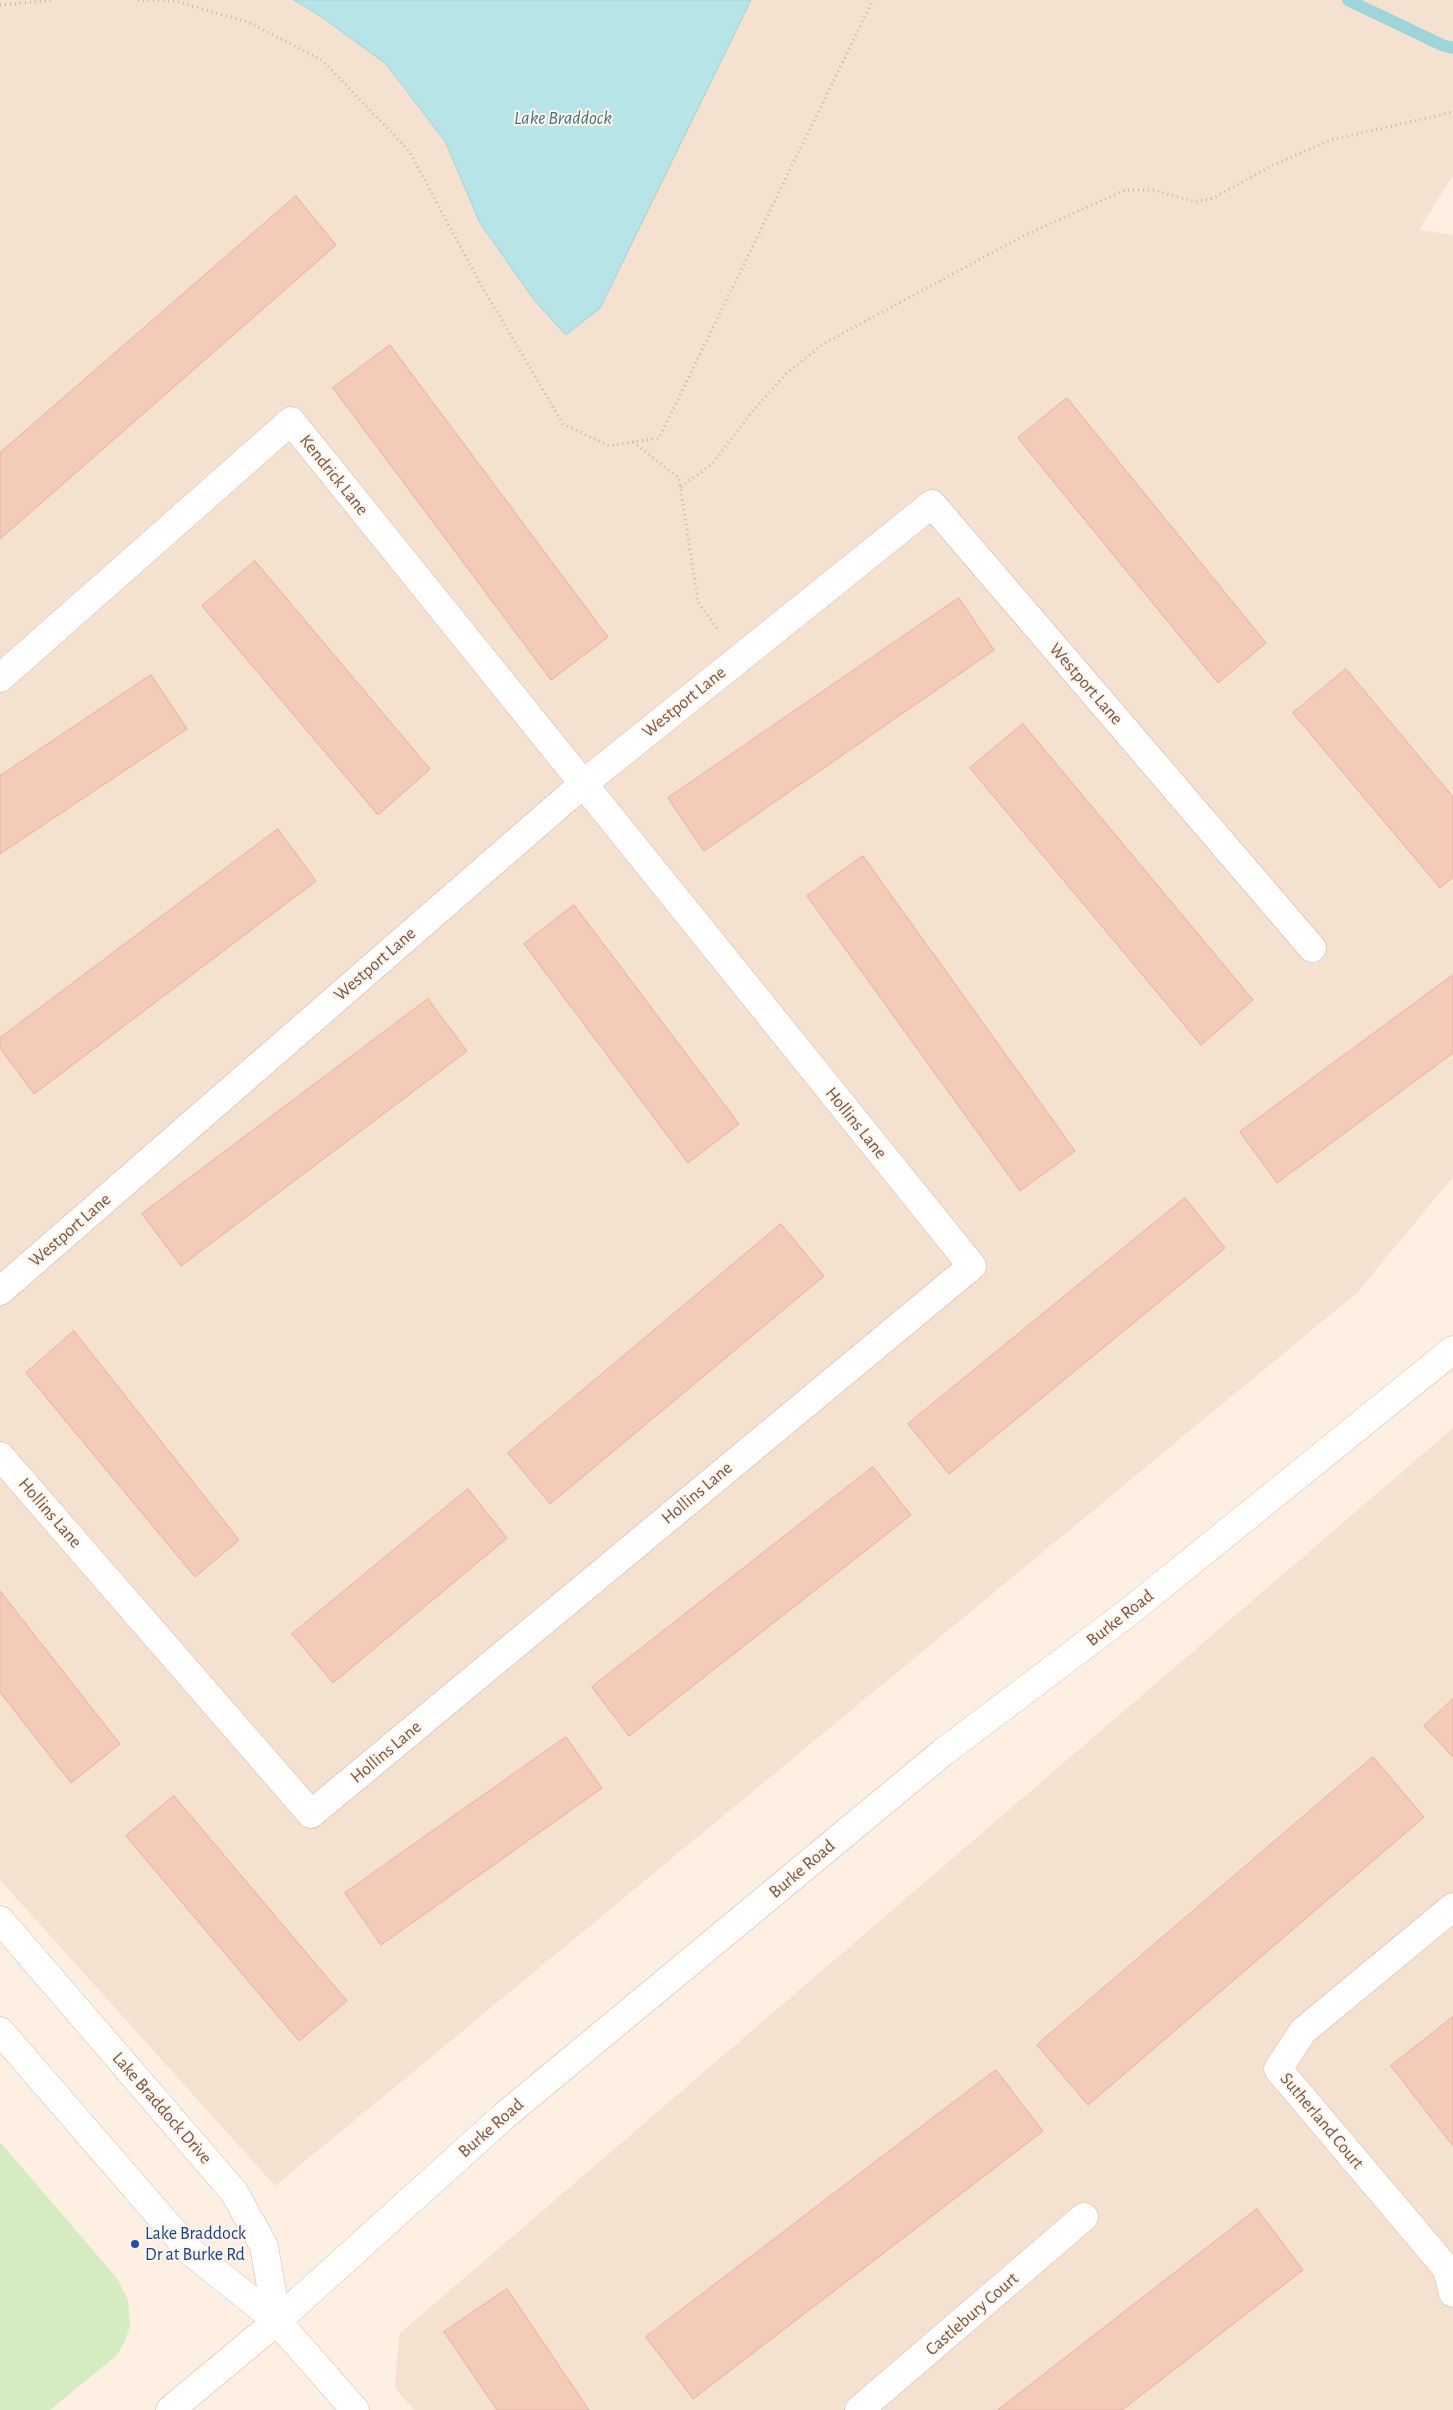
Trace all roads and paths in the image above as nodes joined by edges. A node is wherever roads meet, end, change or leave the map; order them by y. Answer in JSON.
{"nodes":[{"id":1,"x":53,"y":0,"type":"edge"},
{"id":2,"x":138,"y":0,"type":"edge"},
{"id":3,"x":873,"y":0,"type":"edge"},
{"id":4,"x":0,"y":5,"type":"edge"},
{"id":5,"x":1453,"y":112,"type":"edge"},
{"id":6,"x":633,"y":442,"type":"junction"},
{"id":7,"x":681,"y":487,"type":"junction"},
{"id":8,"x":739,"y":658,"type":"junction"},
{"id":9,"x":0,"y":678,"type":"edge"},
{"id":10,"x":582,"y":784,"type":"junction"},
{"id":11,"x":1312,"y":948,"type":"dead end"},
{"id":12,"x":0,"y":1291,"type":"edge"},
{"id":13,"x":1453,"y":1350,"type":"edge"},
{"id":14,"x":0,"y":1456,"type":"edge"},
{"id":15,"x":1453,"y":1907,"type":"edge"},
{"id":16,"x":0,"y":1920,"type":"edge"},
{"id":17,"x":0,"y":2030,"type":"edge"},
{"id":18,"x":1084,"y":2217,"type":"dead end"},
{"id":19,"x":1453,"y":2293,"type":"edge"},
{"id":20,"x":277,"y":2320,"type":"junction"},
{"id":21,"x":170,"y":2410,"type":"edge"},
{"id":22,"x":355,"y":2410,"type":"edge"},
{"id":23,"x":859,"y":2410,"type":"edge"}],
"edges":[{"from":1,"to":4,"type":"path"},
{"from":2,"to":6,"type":"path"},
{"from":3,"to":6,"type":"path"},
{"from":5,"to":7,"type":"path"},
{"from":6,"to":7,"type":"path"},
{"from":7,"to":8,"type":"path"},
{"from":8,"to":10,"type":"street","name":"Westport Lane"},
{"from":8,"to":11,"type":"street","name":"Westport Lane"},
{"from":9,"to":10,"type":"street","name":"Kendrick Lane"},
{"from":10,"to":12,"type":"street","name":"Westport Lane"},
{"from":10,"to":14,"type":"street","name":"Hollins Lane"},
{"from":13,"to":20,"type":"street","name":"Burke Road"},
{"from":15,"to":19,"type":"street","name":"Sutherland Court"},
{"from":16,"to":20,"type":"street","name":"Lake Braddock Drive"},
{"from":17,"to":20,"type":"street"},
{"from":18,"to":23,"type":"street","name":"Castlebury Court"},
{"from":20,"to":21,"type":"street","name":"Burke Road"},
{"from":20,"to":22,"type":"street"}]}
